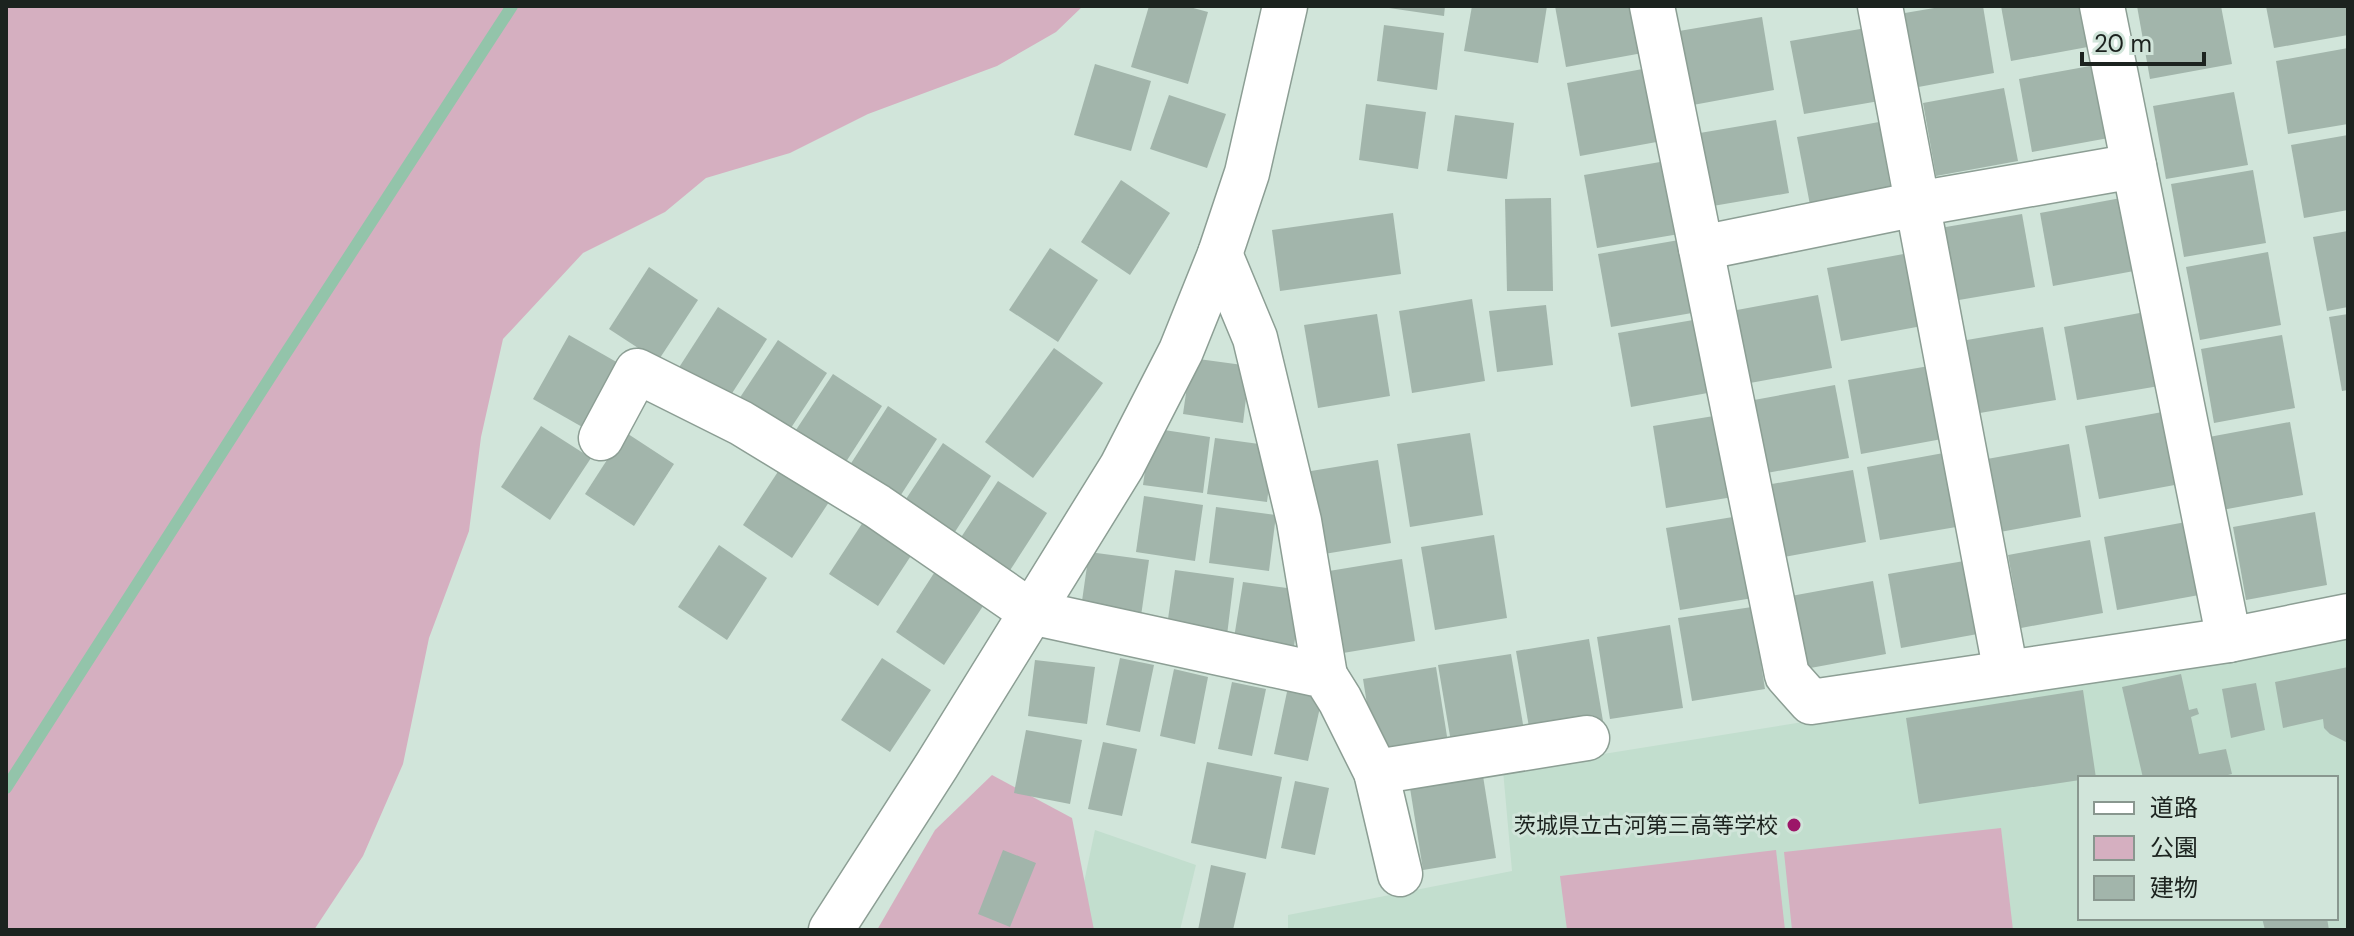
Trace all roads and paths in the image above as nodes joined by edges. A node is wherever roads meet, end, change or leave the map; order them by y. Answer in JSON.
{"nodes":[{"id":1,"x":1285,"y":6,"type":"edge"},
{"id":2,"x":1652,"y":6,"type":"edge"},
{"id":3,"x":1880,"y":6,"type":"edge"},
{"id":4,"x":2102,"y":6,"type":"edge"},
{"id":5,"x":2134,"y":166,"type":"junction"},
{"id":6,"x":1917,"y":204,"type":"junction"},
{"id":7,"x":1701,"y":248,"type":"junction"},
{"id":8,"x":1220,"y":254,"type":"junction"},
{"id":9,"x":601,"y":438,"type":"dead end"},
{"id":10,"x":1031,"y":612,"type":"junction"},
{"id":11,"x":2348,"y":616,"type":"edge"},
{"id":12,"x":2229,"y":640,"type":"junction"},
{"id":13,"x":2006,"y":673,"type":"junction"},
{"id":14,"x":1325,"y":676,"type":"junction"},
{"id":15,"x":1587,"y":738,"type":"dead end"},
{"id":16,"x":1376,"y":772,"type":"junction"},
{"id":17,"x":1400,"y":874,"type":"dead end"},
{"id":18,"x":831,"y":930,"type":"edge"}],
"edges":[{"from":1,"to":8,"type":"street"},
{"from":2,"to":7,"type":"street"},
{"from":3,"to":6,"type":"street"},
{"from":4,"to":5,"type":"street"},
{"from":5,"to":6,"type":"street"},
{"from":5,"to":12,"type":"street"},
{"from":6,"to":7,"type":"street"},
{"from":6,"to":13,"type":"street"},
{"from":7,"to":13,"type":"street"},
{"from":8,"to":10,"type":"street"},
{"from":8,"to":14,"type":"street"},
{"from":9,"to":10,"type":"street"},
{"from":10,"to":14,"type":"street"},
{"from":10,"to":18,"type":"street"},
{"from":11,"to":12,"type":"street"},
{"from":12,"to":13,"type":"street"},
{"from":14,"to":16,"type":"street"},
{"from":15,"to":16,"type":"street"},
{"from":16,"to":17,"type":"street"}]}
